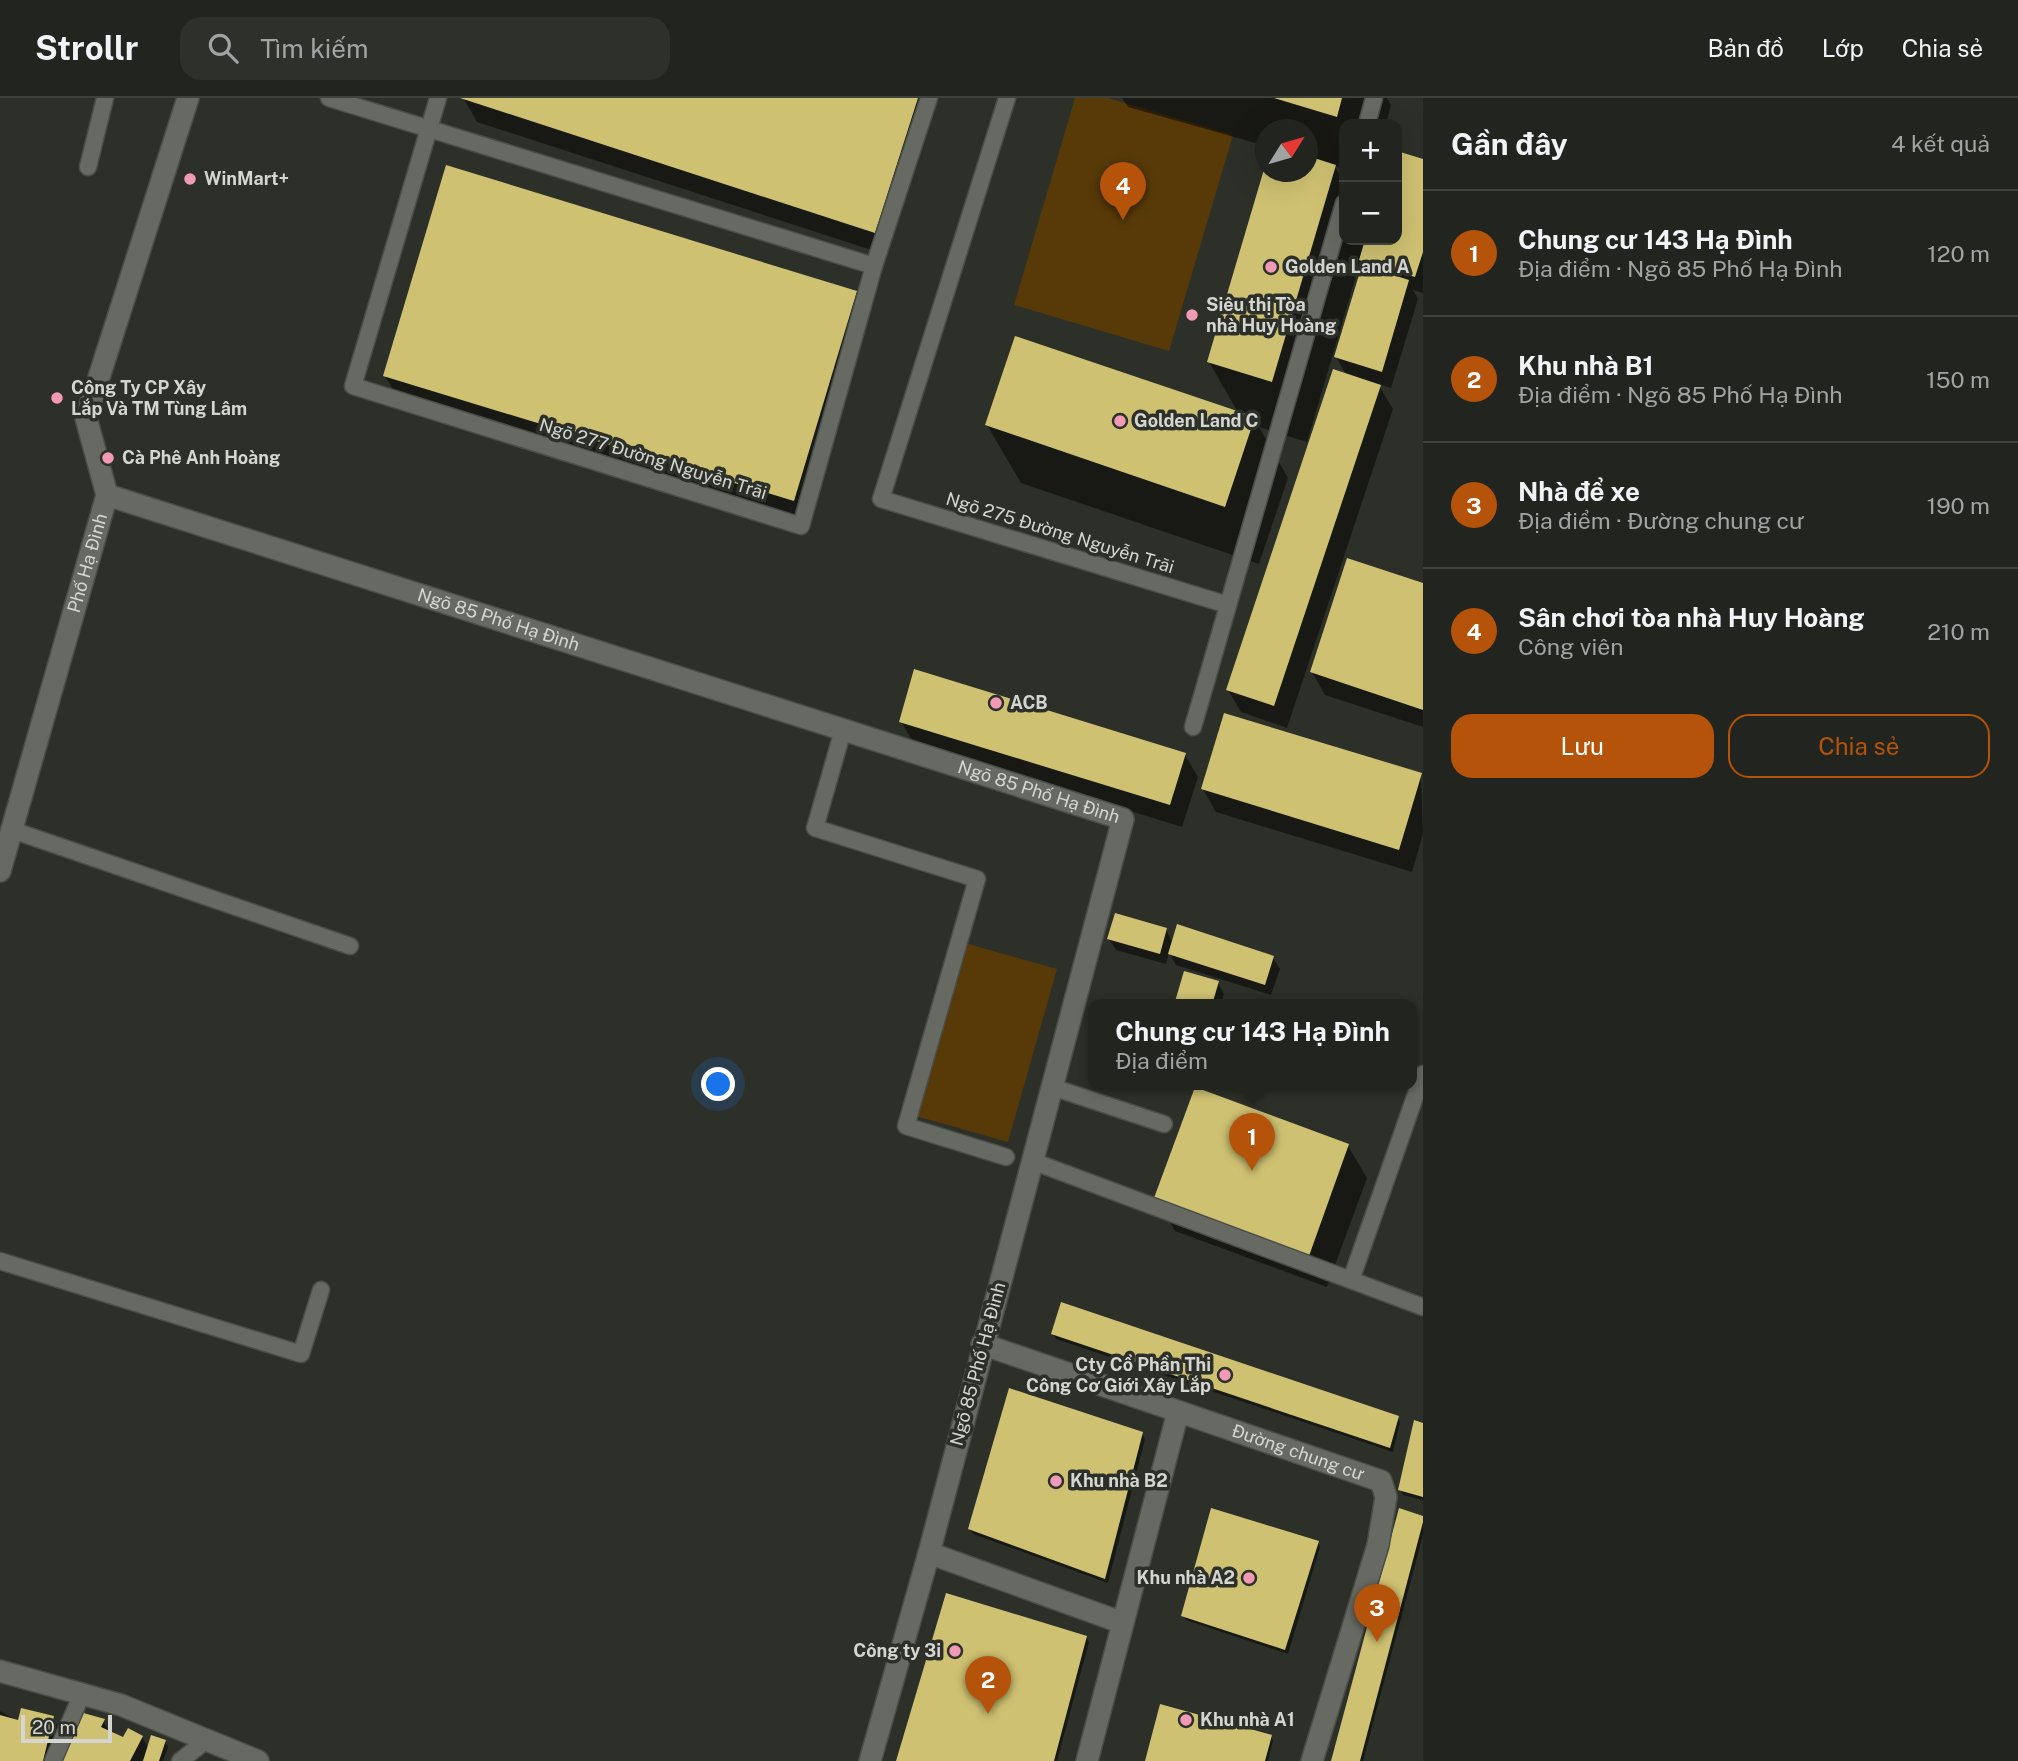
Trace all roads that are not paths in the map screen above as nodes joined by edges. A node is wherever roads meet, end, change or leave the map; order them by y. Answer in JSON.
{"nodes":[{"id":1,"x":105,"y":98,"type":"edge"},
{"id":2,"x":188,"y":98,"type":"edge"},
{"id":3,"x":329,"y":98,"type":"edge"},
{"id":4,"x":438,"y":98,"type":"edge"},
{"id":5,"x":929,"y":98,"type":"edge"},
{"id":6,"x":1007,"y":98,"type":"edge"},
{"id":7,"x":1374,"y":98,"type":"edge"},
{"id":8,"x":1368,"y":119,"type":"edge"},
{"id":9,"x":429,"y":128,"type":"junction"},
{"id":10,"x":88,"y":167,"type":"dead end"},
{"id":11,"x":1339,"y":219,"type":"edge"},
{"id":12,"x":874,"y":266,"type":"junction"},
{"id":13,"x":107,"y":495,"type":"junction"},
{"id":14,"x":1228,"y":605,"type":"junction"},
{"id":15,"x":1193,"y":727,"type":"dead end"},
{"id":16,"x":843,"y":730,"type":"junction"},
{"id":17,"x":12,"y":831,"type":"junction"},
{"id":18,"x":0,"y":871,"type":"edge"},
{"id":19,"x":350,"y":946,"type":"dead end"},
{"id":20,"x":1423,"y":1074,"type":"edge"},
{"id":21,"x":1052,"y":1087,"type":"junction"},
{"id":22,"x":1164,"y":1124,"type":"dead end"},
{"id":23,"x":1006,"y":1157,"type":"dead end"},
{"id":24,"x":1032,"y":1161,"type":"junction"},
{"id":25,"x":0,"y":1261,"type":"edge"},
{"id":26,"x":1351,"y":1280,"type":"junction"},
{"id":27,"x":321,"y":1290,"type":"dead end"},
{"id":28,"x":1423,"y":1307,"type":"edge"},
{"id":29,"x":982,"y":1344,"type":"junction"},
{"id":30,"x":1178,"y":1412,"type":"junction"},
{"id":31,"x":929,"y":1553,"type":"junction"},
{"id":32,"x":1124,"y":1623,"type":"junction"},
{"id":33,"x":0,"y":1671,"type":"edge"},
{"id":34,"x":82,"y":1694,"type":"junction"},
{"id":35,"x":208,"y":1739,"type":"junction"},
{"id":36,"x":53,"y":1761,"type":"edge"},
{"id":37,"x":180,"y":1761,"type":"edge"},
{"id":38,"x":258,"y":1761,"type":"edge"},
{"id":39,"x":870,"y":1761,"type":"edge"},
{"id":40,"x":1087,"y":1761,"type":"edge"},
{"id":41,"x":1312,"y":1761,"type":"edge"}],
"edges":[{"from":1,"to":10,"type":"lane"},
{"from":2,"to":13,"type":"street","name":"Phố Hạ Đình"},
{"from":3,"to":9,"type":"lane"},
{"from":4,"to":9,"type":"lane","name":"Ngõ 277 Đường Nguyễn Trãi"},
{"from":5,"to":12,"type":"lane","name":"Ngõ 277 Đường Nguyễn Trãi"},
{"from":6,"to":14,"type":"lane","name":"Ngõ 275 Đường Nguyễn Trãi"},
{"from":7,"to":8,"type":"lane"},
{"from":9,"to":12,"type":"lane"},
{"from":9,"to":12,"type":"lane","name":"Ngõ 277 Đường Nguyễn Trãi"},
{"from":11,"to":14,"type":"lane"},
{"from":13,"to":16,"type":"street","name":"Ngõ 85 Phố Hạ Đình"},
{"from":13,"to":17,"type":"street","name":"Phố Hạ Đình"},
{"from":14,"to":15,"type":"lane"},
{"from":16,"to":21,"type":"street","name":"Ngõ 85 Phố Hạ Đình"},
{"from":16,"to":23,"type":"lane"},
{"from":17,"to":18,"type":"street","name":"Phố Hạ Đình"},
{"from":17,"to":19,"type":"lane"},
{"from":20,"to":26,"type":"lane"},
{"from":21,"to":22,"type":"lane"},
{"from":21,"to":24,"type":"street","name":"Ngõ 85 Phố Hạ Đình"},
{"from":24,"to":26,"type":"lane"},
{"from":24,"to":29,"type":"street","name":"Ngõ 85 Phố Hạ Đình"},
{"from":25,"to":27,"type":"lane"},
{"from":26,"to":28,"type":"lane"},
{"from":29,"to":30,"type":"street","name":"Đường chung cư"},
{"from":29,"to":31,"type":"street","name":"Ngõ 85 Phố Hạ Đình"},
{"from":30,"to":32,"type":"street"},
{"from":30,"to":41,"type":"street","name":"Đường chung cư"},
{"from":31,"to":32,"type":"street"},
{"from":31,"to":39,"type":"street","name":"Ngõ 85 Phố Hạ Đình"},
{"from":32,"to":40,"type":"street"},
{"from":33,"to":34,"type":"street"},
{"from":34,"to":35,"type":"street"},
{"from":34,"to":36,"type":"lane"},
{"from":35,"to":37,"type":"lane"},
{"from":35,"to":38,"type":"street"}]}
